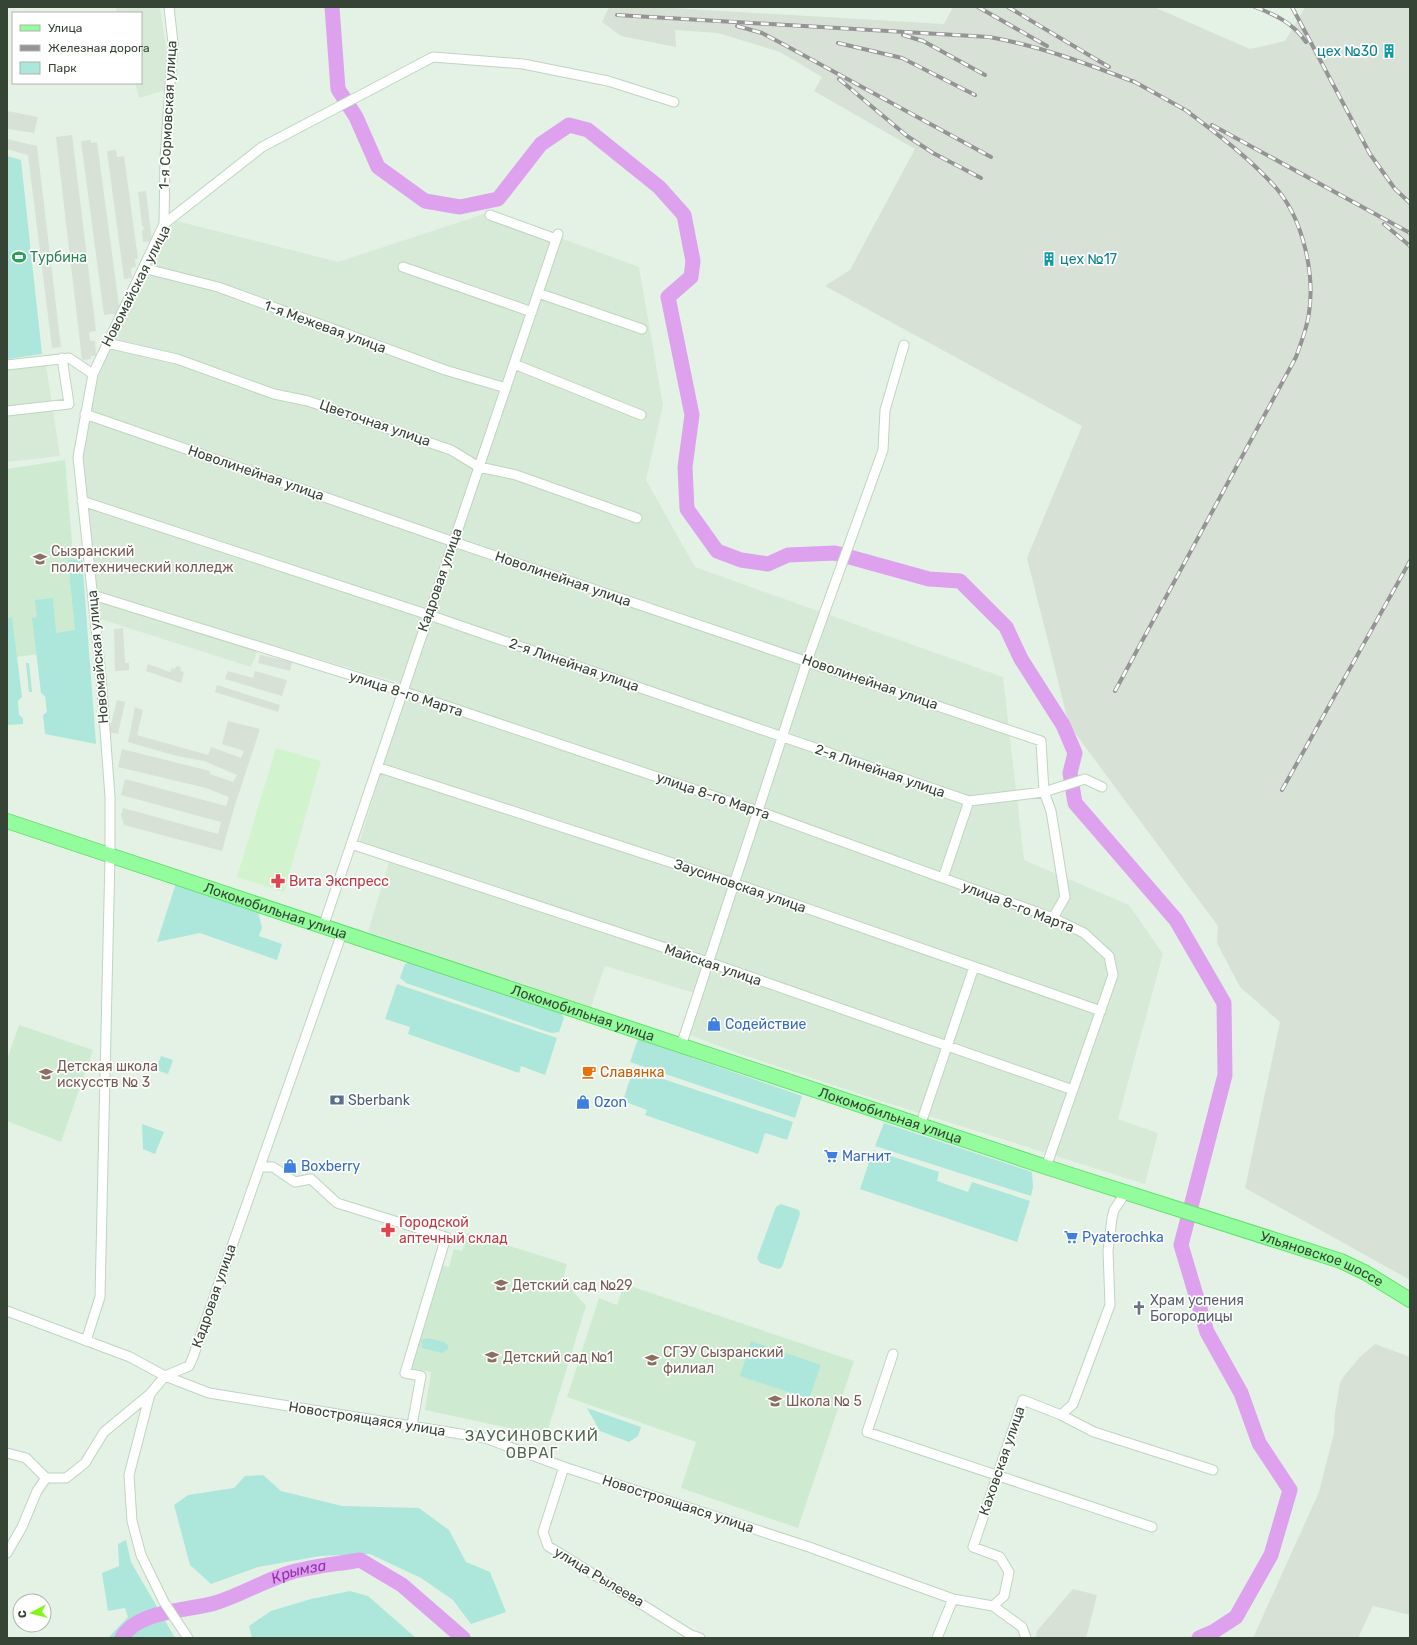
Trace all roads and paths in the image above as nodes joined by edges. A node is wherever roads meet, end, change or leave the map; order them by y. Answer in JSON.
{"nodes":[{"id":1,"x":169,"y":7,"type":"edge"},
{"id":2,"x":674,"y":102,"type":"dead end"},
{"id":3,"x":490,"y":215,"type":"dead end"},
{"id":4,"x":164,"y":224,"type":"junction"},
{"id":5,"x":403,"y":267,"type":"dead end"},
{"id":6,"x":143,"y":268,"type":"junction"},
{"id":7,"x":538,"y":293,"type":"junction"},
{"id":8,"x":532,"y":312,"type":"junction"},
{"id":9,"x":642,"y":329,"type":"dead end"},
{"id":10,"x":107,"y":343,"type":"junction"},
{"id":11,"x":904,"y":345,"type":"dead end"},
{"id":12,"x":62,"y":358,"type":"junction"},
{"id":13,"x":514,"y":364,"type":"junction"},
{"id":14,"x":7,"y":365,"type":"edge"},
{"id":15,"x":93,"y":374,"type":"junction"},
{"id":16,"x":506,"y":388,"type":"junction"},
{"id":17,"x":7,"y":411,"type":"edge"},
{"id":18,"x":85,"y":414,"type":"junction"},
{"id":19,"x":641,"y":415,"type":"dead end"},
{"id":20,"x":479,"y":467,"type":"junction"},
{"id":21,"x":82,"y":501,"type":"junction"},
{"id":22,"x":637,"y":518,"type":"dead end"},
{"id":23,"x":454,"y":542,"type":"junction"},
{"id":24,"x":93,"y":595,"type":"junction"},
{"id":25,"x":429,"y":615,"type":"junction"},
{"id":26,"x":807,"y":660,"type":"junction"},
{"id":27,"x":402,"y":692,"type":"junction"},
{"id":28,"x":782,"y":737,"type":"junction"},
{"id":29,"x":377,"y":767,"type":"junction"},
{"id":30,"x":1102,"y":787,"type":"dead end"},
{"id":31,"x":1044,"y":792,"type":"junction"},
{"id":32,"x":969,"y":801,"type":"junction"},
{"id":33,"x":758,"y":811,"type":"junction"},
{"id":34,"x":7,"y":821,"type":"edge"},
{"id":35,"x":351,"y":844,"type":"junction"},
{"id":36,"x":110,"y":856,"type":"junction"},
{"id":37,"x":943,"y":878,"type":"junction"},
{"id":38,"x":734,"y":883,"type":"junction"},
{"id":39,"x":1053,"y":918,"type":"junction"},
{"id":40,"x":323,"y":927,"type":"junction"},
{"id":41,"x":342,"y":933,"type":"junction"},
{"id":42,"x":708,"y":962,"type":"junction"},
{"id":43,"x":974,"y":967,"type":"junction"},
{"id":44,"x":1101,"y":1011,"type":"junction"},
{"id":45,"x":680,"y":1046,"type":"junction"},
{"id":46,"x":946,"y":1046,"type":"junction"},
{"id":47,"x":1073,"y":1090,"type":"junction"},
{"id":48,"x":920,"y":1126,"type":"junction"},
{"id":49,"x":260,"y":1167,"type":"junction"},
{"id":50,"x":1046,"y":1167,"type":"junction"},
{"id":51,"x":1126,"y":1192,"type":"junction"},
{"id":52,"x":1158,"y":1204,"type":"joint"},
{"id":53,"x":1410,"y":1300,"type":"edge"},
{"id":54,"x":7,"y":1311,"type":"edge"},
{"id":55,"x":86,"y":1341,"type":"junction"},
{"id":56,"x":893,"y":1354,"type":"dead end"},
{"id":57,"x":165,"y":1376,"type":"junction"},
{"id":58,"x":150,"y":1394,"type":"junction"},
{"id":59,"x":1061,"y":1415,"type":"junction"},
{"id":60,"x":412,"y":1425,"type":"junction"},
{"id":61,"x":7,"y":1453,"type":"edge"},
{"id":62,"x":564,"y":1467,"type":"junction"},
{"id":63,"x":1213,"y":1470,"type":"dead end"},
{"id":64,"x":998,"y":1475,"type":"junction"},
{"id":65,"x":46,"y":1478,"type":"junction"},
{"id":66,"x":1152,"y":1526,"type":"dead end"},
{"id":67,"x":7,"y":1553,"type":"edge"},
{"id":68,"x":953,"y":1599,"type":"junction"},
{"id":69,"x":993,"y":1606,"type":"junction"},
{"id":70,"x":188,"y":1638,"type":"edge"},
{"id":71,"x":700,"y":1638,"type":"edge"},
{"id":72,"x":936,"y":1638,"type":"edge"},
{"id":73,"x":1026,"y":1638,"type":"edge"}],
"edges":[{"from":1,"to":4,"type":"street","name":"1-я Сормовская улица"},
{"from":2,"to":4,"type":"street","name":"Новомайская улица"},
{"from":3,"to":7,"type":"street","name":"Кадровая улица"},
{"from":4,"to":6,"type":"street","name":"Новомайская улица"},
{"from":5,"to":8,"type":"street"},
{"from":6,"to":10,"type":"street","name":"Новомайская улица"},
{"from":6,"to":16,"type":"street","name":"1-я Межевая улица"},
{"from":7,"to":8,"type":"street","name":"Кадровая улица"},
{"from":7,"to":9,"type":"street"},
{"from":8,"to":13,"type":"street","name":"Кадровая улица"},
{"from":10,"to":15,"type":"street","name":"Новомайская улица"},
{"from":10,"to":20,"type":"street","name":"Цветочная улица"},
{"from":11,"to":26,"type":"street"},
{"from":12,"to":14,"type":"street"},
{"from":12,"to":15,"type":"street"},
{"from":12,"to":17,"type":"street"},
{"from":13,"to":16,"type":"street","name":"Кадровая улица"},
{"from":13,"to":19,"type":"street"},
{"from":15,"to":18,"type":"street","name":"Новомайская улица"},
{"from":16,"to":20,"type":"street","name":"Кадровая улица"},
{"from":18,"to":21,"type":"street","name":"Новомайская улица"},
{"from":18,"to":23,"type":"street","name":"Новолинейная улица"},
{"from":20,"to":22,"type":"street","name":"Цветочная улица"},
{"from":20,"to":23,"type":"street","name":"Кадровая улица"},
{"from":21,"to":24,"type":"street","name":"Новомайская улица"},
{"from":21,"to":25,"type":"street","name":"2-я Линейная улица"},
{"from":23,"to":25,"type":"street","name":"Кадровая улица"},
{"from":23,"to":26,"type":"street","name":"Новолинейная улица"},
{"from":24,"to":27,"type":"street","name":"улица 8-го Марта"},
{"from":24,"to":36,"type":"street","name":"Новомайская улица"},
{"from":25,"to":27,"type":"street","name":"Кадровая улица"},
{"from":25,"to":28,"type":"street","name":"2-я Линейная улица"},
{"from":26,"to":28,"type":"street"},
{"from":26,"to":31,"type":"street","name":"Новолинейная улица"},
{"from":27,"to":29,"type":"street","name":"Кадровая улица"},
{"from":27,"to":33,"type":"street","name":"улица 8-го Марта"},
{"from":28,"to":32,"type":"street","name":"2-я Линейная улица"},
{"from":28,"to":33,"type":"street"},
{"from":29,"to":35,"type":"street","name":"Кадровая улица"},
{"from":29,"to":38,"type":"street","name":"Заусиновская улица"},
{"from":30,"to":31,"type":"street","name":"2-я Линейная улица"},
{"from":31,"to":32,"type":"street","name":"2-я Линейная улица"},
{"from":31,"to":39,"type":"street"},
{"from":32,"to":37,"type":"street"},
{"from":33,"to":37,"type":"street","name":"улица 8-го Марта"},
{"from":33,"to":38,"type":"street"},
{"from":34,"to":36,"type":"main road","name":"Локомобильная улица"},
{"from":35,"to":40,"type":"street","name":"Кадровая улица"},
{"from":35,"to":42,"type":"street","name":"Майская улица"},
{"from":36,"to":40,"type":"main road","name":"Локомобильная улица"},
{"from":36,"to":55,"type":"street","name":"Новомайская улица"},
{"from":37,"to":39,"type":"street","name":"улица 8-го Марта"},
{"from":38,"to":42,"type":"street"},
{"from":38,"to":43,"type":"street","name":"Заусиновская улица"},
{"from":39,"to":44,"type":"street","name":"улица 8-го Марта"},
{"from":40,"to":41,"type":"main road","name":"Локомобильная улица"},
{"from":41,"to":45,"type":"main road","name":"Локомобильная улица"},
{"from":41,"to":49,"type":"street","name":"Кадровая улица"},
{"from":42,"to":45,"type":"street"},
{"from":42,"to":46,"type":"street","name":"Майская улица"},
{"from":43,"to":44,"type":"street","name":"Заусиновская улица"},
{"from":43,"to":46,"type":"street"},
{"from":44,"to":47,"type":"street","name":"улица 8-го Марта"},
{"from":45,"to":48,"type":"main road","name":"Локомобильная улица"},
{"from":46,"to":47,"type":"street","name":"Майская улица"},
{"from":46,"to":48,"type":"street"},
{"from":47,"to":50,"type":"street","name":"улица 8-го Марта"},
{"from":48,"to":50,"type":"main road","name":"Локомобильная улица"},
{"from":49,"to":57,"type":"street","name":"Кадровая улица"},
{"from":49,"to":60,"type":"street"},
{"from":50,"to":51,"type":"main road","name":"Локомобильная улица"},
{"from":51,"to":52,"type":"main road","name":"Локомобильная улица"},
{"from":51,"to":59,"type":"street"},
{"from":52,"to":53,"type":"main road","name":"Ульяновское шоссе"},
{"from":54,"to":55,"type":"street","name":"Новостроящаяся улица"},
{"from":55,"to":57,"type":"street","name":"Новостроящаяся улица"},
{"from":56,"to":64,"type":"street"},
{"from":57,"to":58,"type":"street","name":"Кадровая улица"},
{"from":57,"to":60,"type":"street","name":"Новостроящаяся улица"},
{"from":58,"to":65,"type":"street"},
{"from":58,"to":70,"type":"street","name":"Кадровая улица"},
{"from":59,"to":63,"type":"street"},
{"from":59,"to":64,"type":"street","name":"Каховская улица"},
{"from":60,"to":62,"type":"street","name":"Новостроящаяся улица"},
{"from":61,"to":65,"type":"street"},
{"from":62,"to":68,"type":"street","name":"Новостроящаяся улица"},
{"from":62,"to":71,"type":"street","name":"улица Рылеева"},
{"from":64,"to":66,"type":"street"},
{"from":64,"to":69,"type":"street","name":"Каховская улица"},
{"from":65,"to":67,"type":"street"},
{"from":68,"to":69,"type":"street","name":"Новостроящаяся улица"},
{"from":68,"to":72,"type":"street"},
{"from":69,"to":73,"type":"street","name":"Новостроящаяся улица"}]}
